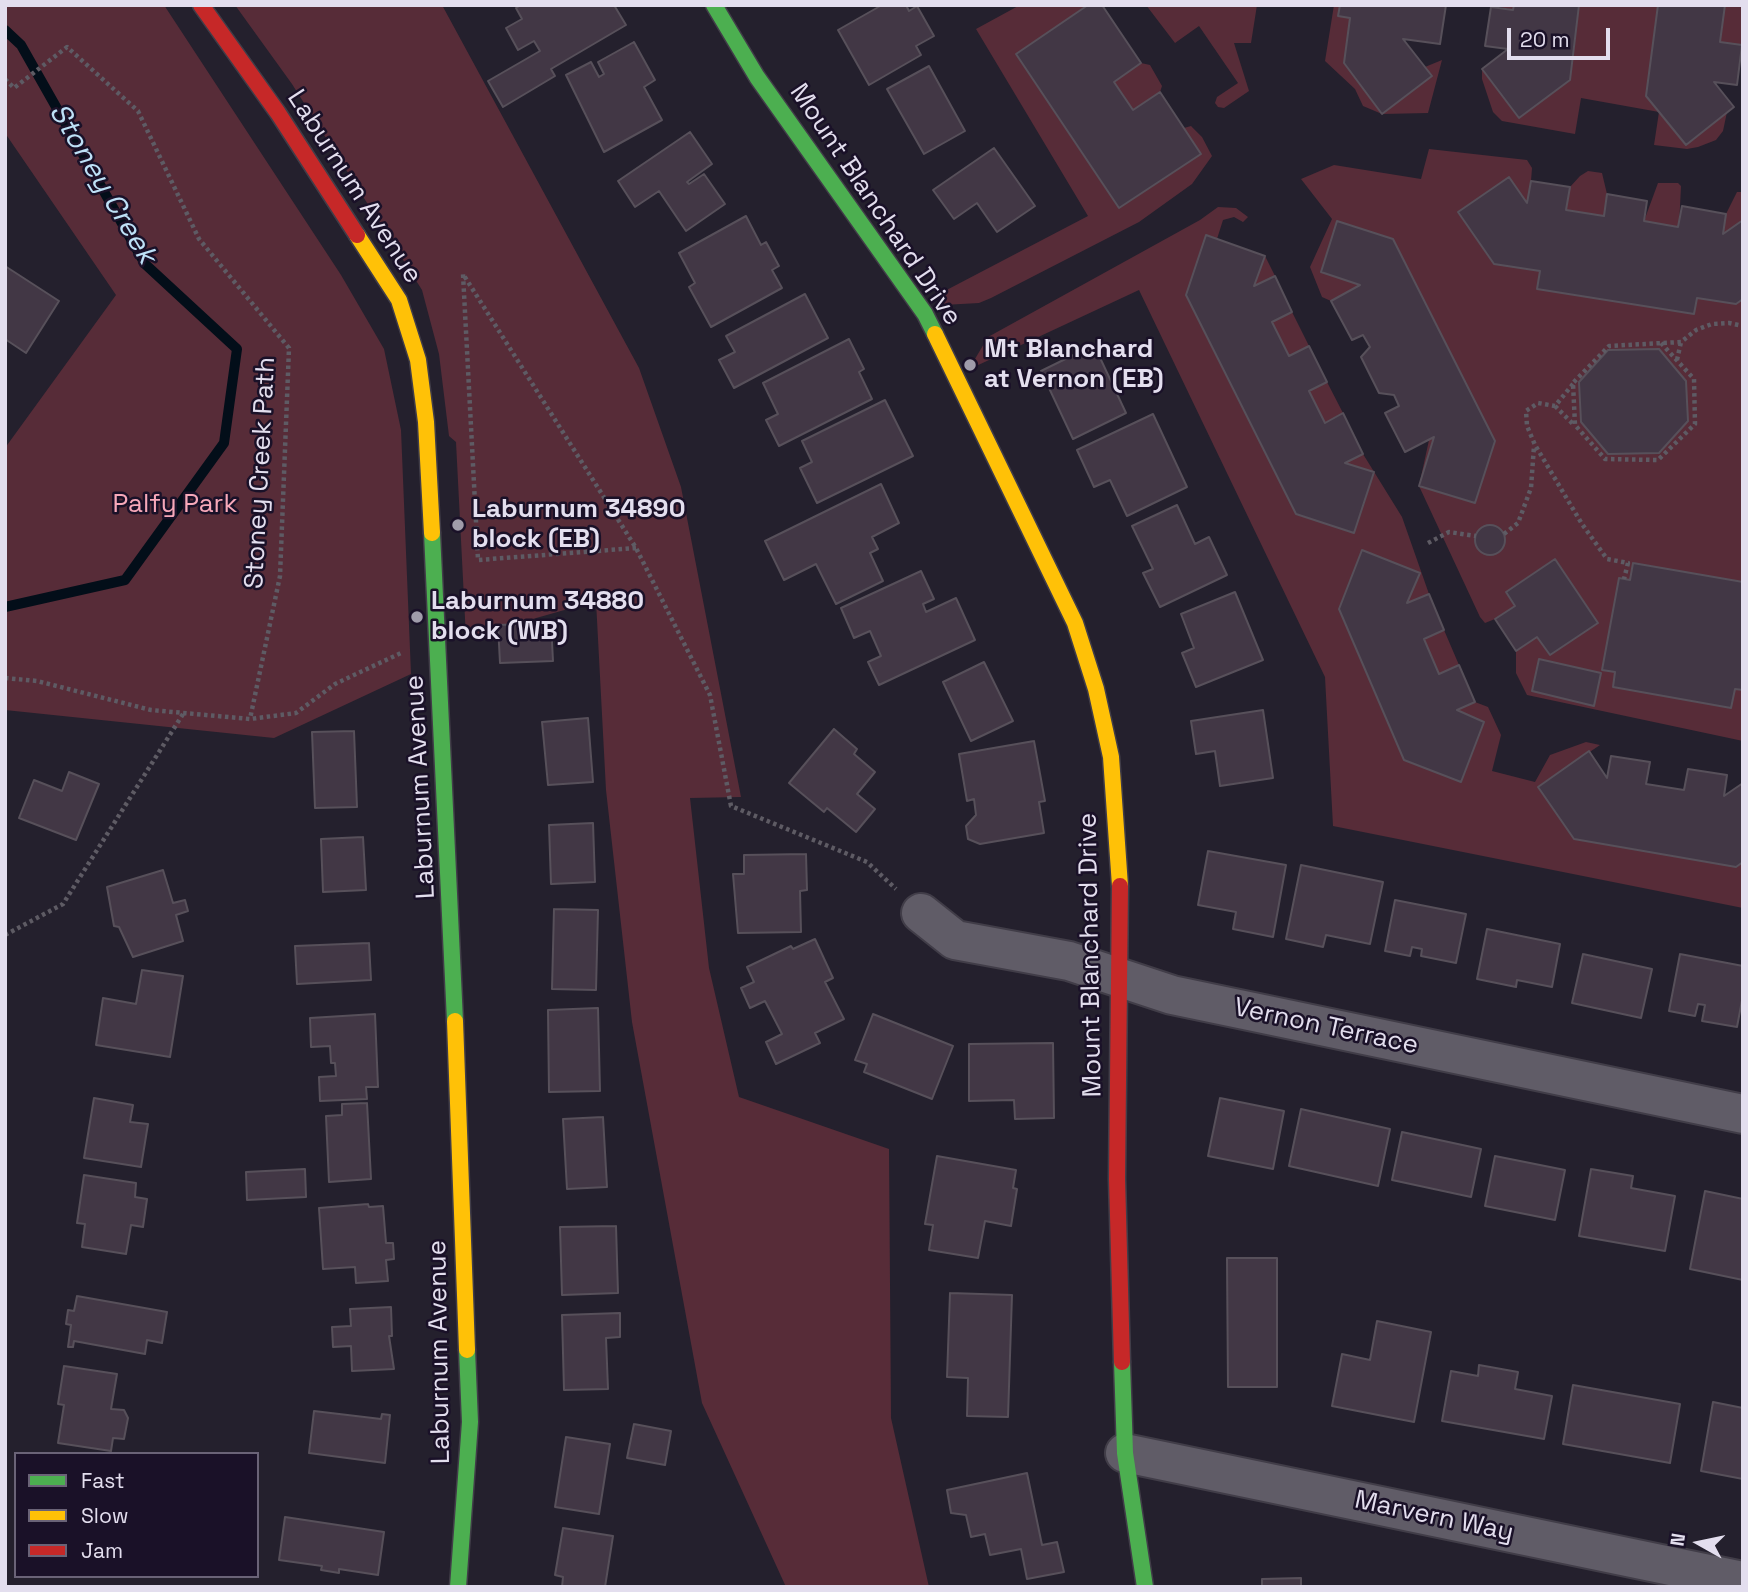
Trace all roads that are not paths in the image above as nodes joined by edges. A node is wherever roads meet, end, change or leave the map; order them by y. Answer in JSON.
{"nodes":[{"id":1,"x":201,"y":5,"type":"edge"},
{"id":2,"x":714,"y":5,"type":"edge"},
{"id":3,"x":921,"y":913,"type":"road end"},
{"id":4,"x":1118,"y":979,"type":"junction"},
{"id":5,"x":1743,"y":1114,"type":"edge"},
{"id":6,"x":1125,"y":1453,"type":"junction"},
{"id":7,"x":1743,"y":1581,"type":"edge"},
{"id":8,"x":458,"y":1587,"type":"edge"},
{"id":9,"x":1145,"y":1587,"type":"edge"}],
"edges":[{"from":1,"to":8,"type":"street","name":"Laburnum Avenue"},
{"from":2,"to":4,"type":"street","name":"Mount Blanchard Drive"},
{"from":3,"to":4,"type":"street","name":"Vernon Terrace"},
{"from":4,"to":5,"type":"street","name":"Vernon Terrace"},
{"from":4,"to":6,"type":"street","name":"Mount Blanchard Drive"},
{"from":6,"to":7,"type":"street","name":"Marvern Way"},
{"from":6,"to":9,"type":"street","name":"Mount Blanchard Drive"}]}
